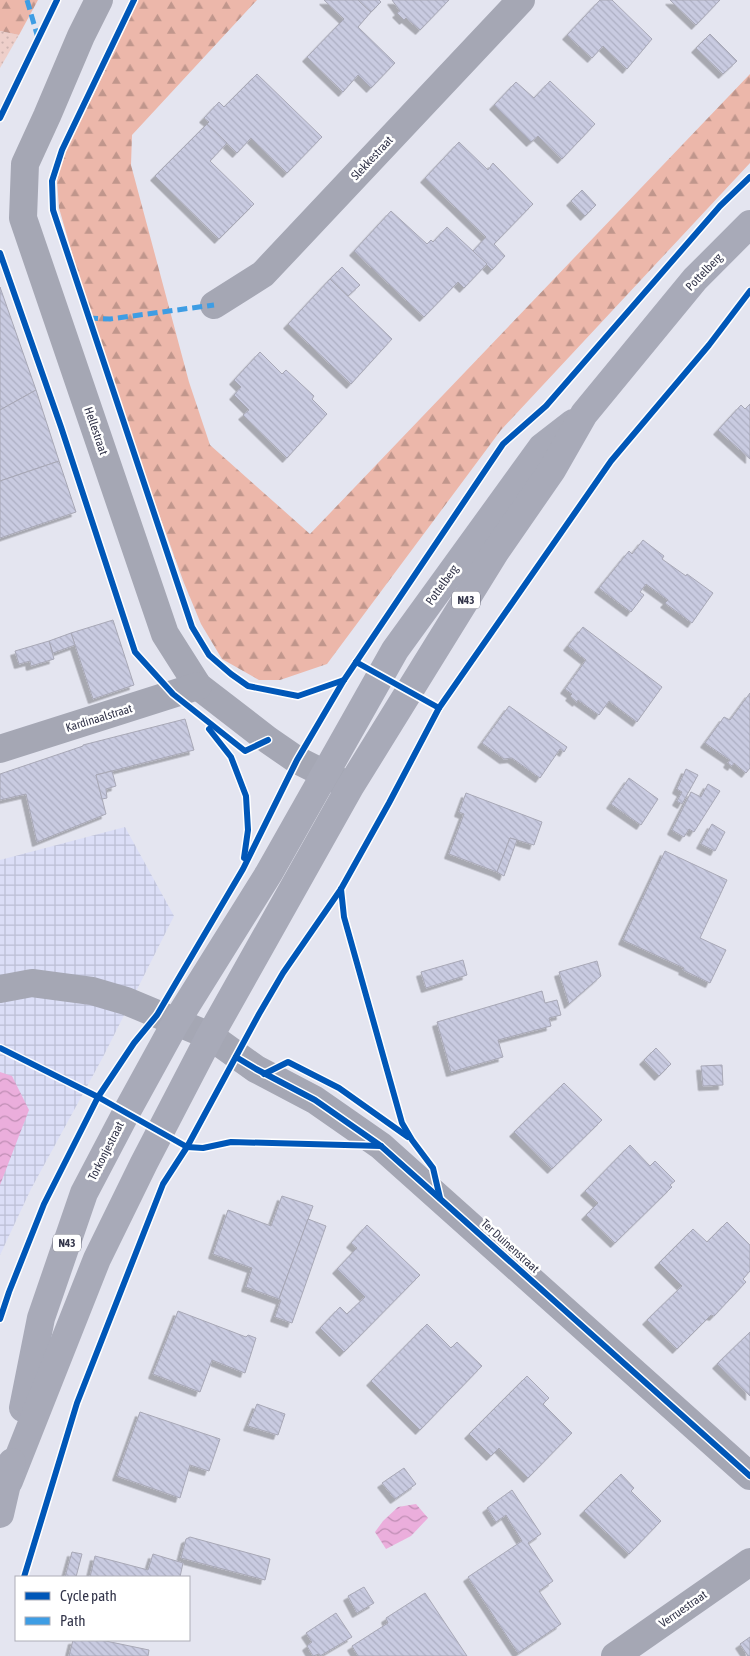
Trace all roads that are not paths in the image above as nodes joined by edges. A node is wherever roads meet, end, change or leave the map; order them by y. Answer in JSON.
{"nodes":[{"id":1,"x":99,"y":0,"type":"edge"},
{"id":2,"x":521,"y":0,"type":"edge"},
{"id":3,"x":750,"y":224,"type":"edge"},
{"id":4,"x":214,"y":305,"type":"dead end"},
{"id":5,"x":584,"y":414,"type":"junction"},
{"id":6,"x":198,"y":686,"type":"junction"},
{"id":7,"x":0,"y":749,"type":"edge"},
{"id":8,"x":324,"y":774,"type":"junction"},
{"id":9,"x":350,"y":787,"type":"junction"},
{"id":10,"x":0,"y":989,"type":"edge"},
{"id":11,"x":176,"y":1022,"type":"junction"},
{"id":12,"x":210,"y":1036,"type":"junction"},
{"id":13,"x":750,"y":1476,"type":"edge"},
{"id":14,"x":9,"y":1481,"type":"junction"},
{"id":15,"x":0,"y":1514,"type":"edge"},
{"id":16,"x":750,"y":1562,"type":"edge"},
{"id":17,"x":615,"y":1656,"type":"edge"}],
"edges":[{"from":1,"to":6,"type":"street","name":"Hellestraat"},
{"from":2,"to":4,"type":"street","name":"Slekkestraat"},
{"from":3,"to":5,"type":"main road","name":"Pottelberg","number":"N43"},
{"from":5,"to":8,"type":"main road","name":"Pottelberg","number":"N43"},
{"from":5,"to":9,"type":"main road","name":"Pottelberg","number":"N43"},
{"from":6,"to":7,"type":"street","name":"Kardinaalstraat"},
{"from":6,"to":8,"type":"street","name":"Hellestraat"},
{"from":8,"to":9,"type":"street","name":"Hellestraat"},
{"from":8,"to":11,"type":"main road","name":"Torkonjestraat","number":"N43"},
{"from":9,"to":12,"type":"main road","name":"Torkonjestraat","number":"N43"},
{"from":10,"to":11,"type":"street","name":"Ter Duinenstraat"},
{"from":11,"to":12,"type":"street","name":"Ter Duinenstraat"},
{"from":11,"to":14,"type":"main road","name":"Torkonjestraat","number":"N43"},
{"from":12,"to":13,"type":"street","name":"Ter Duinenstraat"},
{"from":12,"to":14,"type":"main road","name":"Torkonjestraat","number":"N43"},
{"from":14,"to":15,"type":"main road","name":"Torkonjestraat","number":"N43"},
{"from":16,"to":17,"type":"street","name":"Verruestraat"}]}
